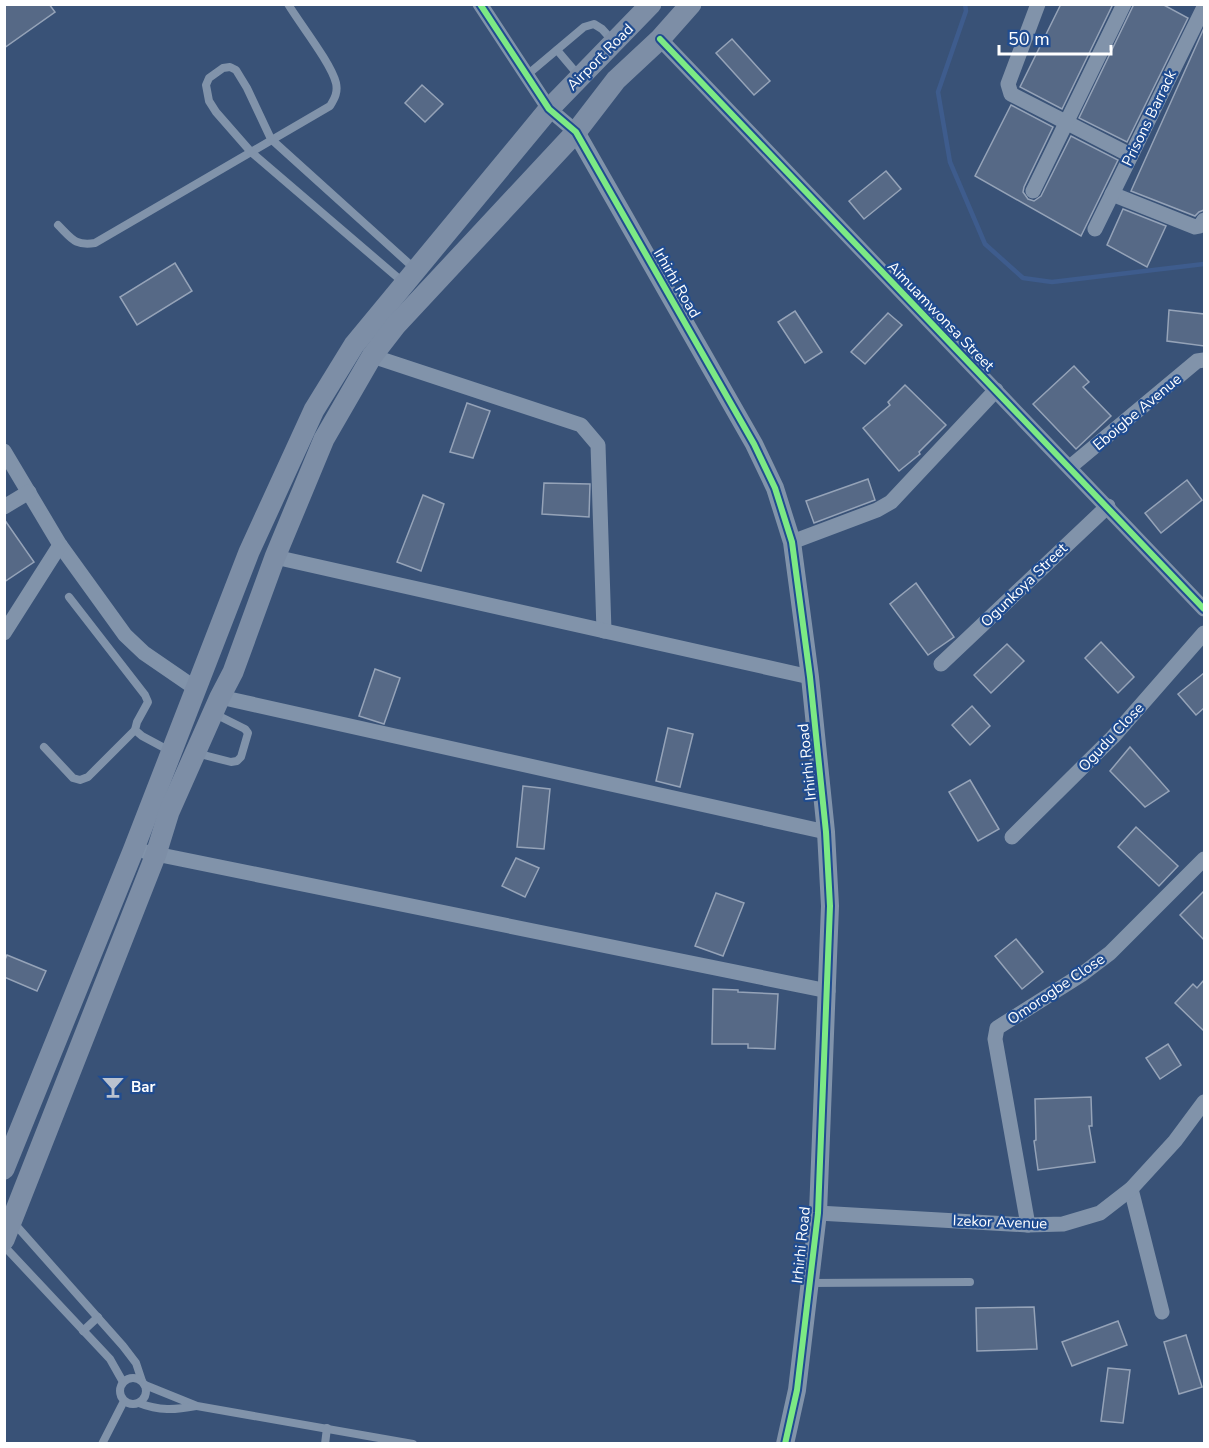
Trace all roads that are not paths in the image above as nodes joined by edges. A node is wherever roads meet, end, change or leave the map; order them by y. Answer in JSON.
{"nodes":[{"id":1,"x":288,"y":4,"type":"edge"},
{"id":2,"x":480,"y":4,"type":"edge"},
{"id":3,"x":692,"y":4,"type":"edge"},
{"id":4,"x":1038,"y":4,"type":"edge"},
{"id":5,"x":1124,"y":4,"type":"edge"},
{"id":6,"x":645,"y":7,"type":"edge"},
{"id":7,"x":1204,"y":7,"type":"edge"},
{"id":8,"x":660,"y":39,"type":"junction"},
{"id":9,"x":614,"y":43,"type":"junction"},
{"id":10,"x":557,"y":50,"type":"junction"},
{"id":11,"x":527,"y":75,"type":"junction"},
{"id":12,"x":580,"y":77,"type":"junction"},
{"id":13,"x":549,"y":109,"type":"junction"},
{"id":14,"x":1066,"y":123,"type":"junction"},
{"id":15,"x":576,"y":132,"type":"junction"},
{"id":16,"x":271,"y":139,"type":"junction"},
{"id":17,"x":251,"y":152,"type":"junction"},
{"id":18,"x":1130,"y":155,"type":"junction"},
{"id":19,"x":1033,"y":191,"type":"dead end"},
{"id":20,"x":1112,"y":194,"type":"junction"},
{"id":21,"x":1204,"y":220,"type":"edge"},
{"id":22,"x":58,"y":225,"type":"dead end"},
{"id":23,"x":1095,"y":229,"type":"dead end"},
{"id":24,"x":411,"y":277,"type":"junction"},
{"id":25,"x":372,"y":356,"type":"junction"},
{"id":26,"x":1204,"y":360,"type":"edge"},
{"id":27,"x":996,"y":390,"type":"junction"},
{"id":28,"x":4,"y":451,"type":"edge"},
{"id":29,"x":1070,"y":467,"type":"junction"},
{"id":30,"x":29,"y":492,"type":"junction"},
{"id":31,"x":1108,"y":506,"type":"junction"},
{"id":32,"x":4,"y":507,"type":"edge"},
{"id":33,"x":792,"y":542,"type":"junction"},
{"id":34,"x":60,"y":545,"type":"junction"},
{"id":35,"x":275,"y":557,"type":"junction"},
{"id":36,"x":69,"y":597,"type":"dead end"},
{"id":37,"x":1204,"y":609,"type":"edge"},
{"id":38,"x":604,"y":631,"type":"junction"},
{"id":39,"x":4,"y":633,"type":"edge"},
{"id":40,"x":1204,"y":633,"type":"edge"},
{"id":41,"x":941,"y":664,"type":"dead end"},
{"id":42,"x":810,"y":677,"type":"junction"},
{"id":43,"x":195,"y":688,"type":"junction"},
{"id":44,"x":216,"y":705,"type":"junction"},
{"id":45,"x":135,"y":730,"type":"junction"},
{"id":46,"x":44,"y":747,"type":"dead end"},
{"id":47,"x":171,"y":751,"type":"junction"},
{"id":48,"x":195,"y":753,"type":"junction"},
{"id":49,"x":826,"y":832,"type":"junction"},
{"id":50,"x":1012,"y":837,"type":"dead end"},
{"id":51,"x":133,"y":850,"type":"junction"},
{"id":52,"x":156,"y":854,"type":"junction"},
{"id":53,"x":1204,"y":859,"type":"edge"},
{"id":54,"x":828,"y":991,"type":"junction"},
{"id":55,"x":1204,"y":1102,"type":"edge"},
{"id":56,"x":4,"y":1169,"type":"edge"},
{"id":57,"x":1131,"y":1189,"type":"junction"},
{"id":58,"x":818,"y":1213,"type":"junction"},
{"id":59,"x":1028,"y":1225,"type":"junction"},
{"id":60,"x":8,"y":1230,"type":"edge"},
{"id":61,"x":4,"y":1246,"type":"edge"},
{"id":62,"x":970,"y":1282,"type":"dead end"},
{"id":63,"x":809,"y":1283,"type":"junction"},
{"id":64,"x":1162,"y":1312,"type":"dead end"},
{"id":65,"x":98,"y":1317,"type":"junction"},
{"id":66,"x":83,"y":1331,"type":"junction"},
{"id":67,"x":123,"y":1382,"type":"junction"},
{"id":68,"x":143,"y":1383,"type":"junction"},
{"id":69,"x":124,"y":1401,"type":"junction"},
{"id":70,"x":139,"y":1403,"type":"junction"},
{"id":71,"x":197,"y":1406,"type":"junction"},
{"id":72,"x":327,"y":1428,"type":"junction"},
{"id":73,"x":102,"y":1443,"type":"edge"},
{"id":74,"x":325,"y":1443,"type":"edge"},
{"id":75,"x":413,"y":1443,"type":"edge"},
{"id":76,"x":785,"y":1443,"type":"edge"}],
"edges":[{"from":1,"to":16,"type":"lane"},
{"from":2,"to":11,"type":"street"},
{"from":3,"to":8,"type":"main road","name":"Airport Road"},
{"from":4,"to":14,"type":"street"},
{"from":5,"to":14,"type":"street"},
{"from":6,"to":9,"type":"main road","name":"Airport Road"},
{"from":7,"to":18,"type":"street","name":"Prisons Barrack"},
{"from":8,"to":15,"type":"main road","name":"Airport Road"},
{"from":8,"to":27,"type":"street","name":"Aimuamwonsa Street"},
{"from":9,"to":10,"type":"lane"},
{"from":9,"to":12,"type":"main road","name":"Airport Road"},
{"from":10,"to":11,"type":"lane"},
{"from":10,"to":12,"type":"lane"},
{"from":11,"to":13,"type":"street"},
{"from":12,"to":13,"type":"main road","name":"Airport Road"},
{"from":13,"to":15,"type":"street"},
{"from":13,"to":24,"type":"main road","name":"Airport Road"},
{"from":14,"to":18,"type":"street"},
{"from":14,"to":19,"type":"street"},
{"from":15,"to":25,"type":"main road","name":"Airport Road"},
{"from":15,"to":33,"type":"street","name":"Irhirhi Road"},
{"from":16,"to":17,"type":"lane"},
{"from":16,"to":17,"type":"lane"},
{"from":16,"to":24,"type":"lane"},
{"from":17,"to":22,"type":"lane"},
{"from":17,"to":24,"type":"lane"},
{"from":18,"to":20,"type":"street","name":"Prisons Barrack"},
{"from":20,"to":21,"type":"street"},
{"from":20,"to":23,"type":"street","name":"Prisons Barrack"},
{"from":24,"to":43,"type":"main road","name":"Airport Road"},
{"from":25,"to":35,"type":"main road","name":"Airport Road"},
{"from":25,"to":38,"type":"street"},
{"from":26,"to":29,"type":"street","name":"Eboigbe Avenue"},
{"from":27,"to":29,"type":"street","name":"Aimuamwonsa Street"},
{"from":27,"to":33,"type":"street"},
{"from":28,"to":30,"type":"street"},
{"from":29,"to":31,"type":"street","name":"Aimuamwonsa Street"},
{"from":30,"to":32,"type":"street"},
{"from":30,"to":34,"type":"street"},
{"from":31,"to":37,"type":"street","name":"Aimuamwonsa Street"},
{"from":31,"to":41,"type":"street","name":"Ogunkoya Street"},
{"from":33,"to":42,"type":"street","name":"Irhirhi Road"},
{"from":34,"to":39,"type":"street"},
{"from":34,"to":43,"type":"street"},
{"from":35,"to":38,"type":"street"},
{"from":35,"to":44,"type":"main road","name":"Airport Road"},
{"from":36,"to":45,"type":"lane"},
{"from":38,"to":42,"type":"street"},
{"from":40,"to":50,"type":"street","name":"Ogudu Close"},
{"from":42,"to":49,"type":"street","name":"Irhirhi Road"},
{"from":43,"to":47,"type":"main road","name":"Airport Road"},
{"from":44,"to":48,"type":"main road","name":"Airport Road"},
{"from":44,"to":48,"type":"lane"},
{"from":44,"to":49,"type":"street"},
{"from":45,"to":46,"type":"lane"},
{"from":45,"to":47,"type":"lane"},
{"from":47,"to":51,"type":"main road","name":"Airport Road"},
{"from":48,"to":52,"type":"main road","name":"Airport Road"},
{"from":49,"to":54,"type":"street","name":"Irhirhi Road"},
{"from":51,"to":52,"type":"street"},
{"from":51,"to":56,"type":"main road","name":"Airport Road"},
{"from":52,"to":54,"type":"street"},
{"from":52,"to":60,"type":"main road","name":"Airport Road"},
{"from":53,"to":59,"type":"street","name":"Omorogbe Close"},
{"from":54,"to":58,"type":"street","name":"Irhirhi Road"},
{"from":55,"to":57,"type":"street","name":"Izekor Avenue"},
{"from":57,"to":59,"type":"street","name":"Izekor Avenue"},
{"from":57,"to":64,"type":"street"},
{"from":58,"to":59,"type":"street","name":"Izekor Avenue"},
{"from":58,"to":63,"type":"street","name":"Irhirhi Road"},
{"from":60,"to":65,"type":"lane"},
{"from":61,"to":66,"type":"lane"},
{"from":62,"to":63,"type":"lane"},
{"from":63,"to":76,"type":"street","name":"Irhirhi Road"},
{"from":65,"to":66,"type":"lane"},
{"from":65,"to":68,"type":"lane"},
{"from":66,"to":67,"type":"lane"},
{"from":67,"to":68,"type":"lane"},
{"from":67,"to":69,"type":"lane"},
{"from":68,"to":70,"type":"lane"},
{"from":68,"to":71,"type":"lane"},
{"from":69,"to":70,"type":"lane"},
{"from":69,"to":73,"type":"lane"},
{"from":70,"to":71,"type":"lane"},
{"from":71,"to":72,"type":"lane"},
{"from":72,"to":74,"type":"lane"},
{"from":72,"to":75,"type":"lane"}]}
